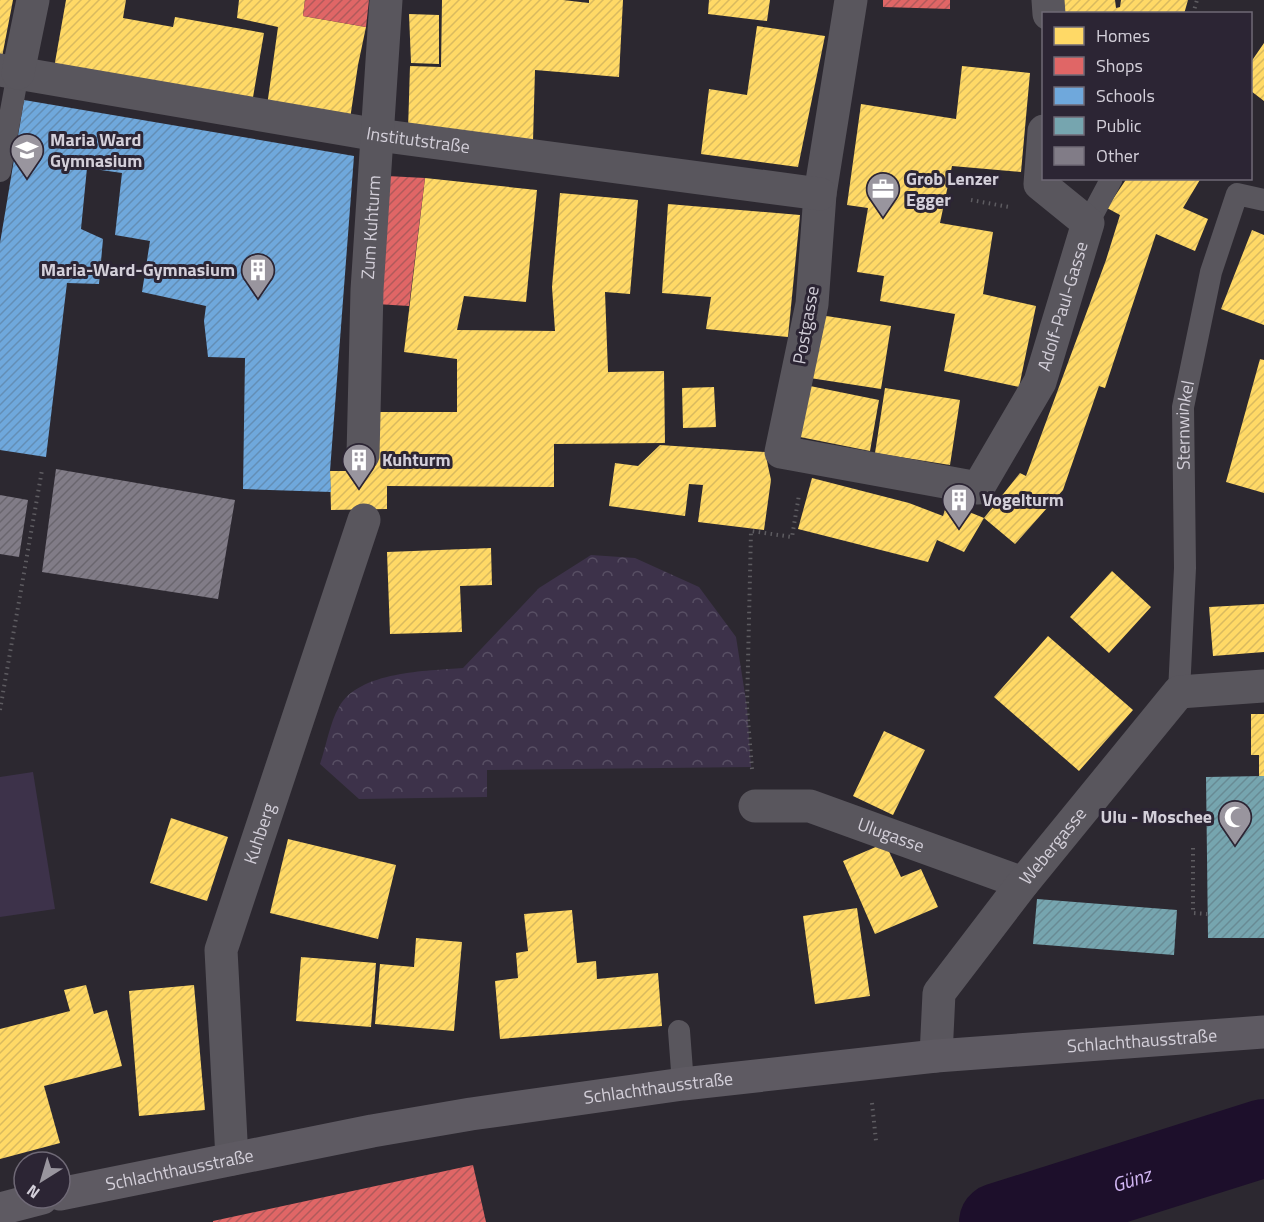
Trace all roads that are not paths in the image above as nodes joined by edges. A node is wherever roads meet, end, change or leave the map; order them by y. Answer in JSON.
{"nodes":[{"id":1,"x":33,"y":0,"type":"edge"},
{"id":2,"x":386,"y":0,"type":"edge"},
{"id":3,"x":851,"y":0,"type":"edge"},
{"id":4,"x":9,"y":71,"type":"edge"},
{"id":5,"x":378,"y":135,"type":"junction"},
{"id":6,"x":1042,"y":158,"type":"edge"},
{"id":7,"x":0,"y":171,"type":"edge"},
{"id":8,"x":1111,"y":180,"type":"edge"},
{"id":9,"x":820,"y":194,"type":"junction"},
{"id":10,"x":1264,"y":200,"type":"edge"},
{"id":11,"x":1088,"y":223,"type":"junction"},
{"id":12,"x":363,"y":455,"type":"dead end"},
{"id":13,"x":978,"y":488,"type":"joint"},
{"id":14,"x":363,"y":520,"type":"dead end"},
{"id":15,"x":1264,"y":686,"type":"edge"},
{"id":16,"x":1179,"y":692,"type":"junction"},
{"id":17,"x":755,"y":806,"type":"road end"},
{"id":18,"x":1023,"y":883,"type":"junction"},
{"id":19,"x":679,"y":1031,"type":"dead end"},
{"id":20,"x":1264,"y":1032,"type":"edge"},
{"id":21,"x":936,"y":1056,"type":"junction"},
{"id":22,"x":683,"y":1084,"type":"junction"},
{"id":23,"x":232,"y":1159,"type":"junction"},
{"id":24,"x":72,"y":1192,"type":"edge"}],
"edges":[{"from":1,"to":4,"type":"street"},
{"from":2,"to":5,"type":"street","name":"Zum Kuhturm"},
{"from":3,"to":9,"type":"street","name":"Postgasse"},
{"from":4,"to":5,"type":"street","name":"Institutstraße"},
{"from":4,"to":7,"type":"lane"},
{"from":5,"to":9,"type":"street","name":"Institutstraße"},
{"from":5,"to":12,"type":"street","name":"Zum Kuhturm"},
{"from":6,"to":11,"type":"street","name":"Adolf-Paul-Gasse"},
{"from":8,"to":11,"type":"lane"},
{"from":9,"to":13,"type":"street","name":"Postgasse"},
{"from":10,"to":16,"type":"lane","name":"Sternwinkel"},
{"from":11,"to":13,"type":"street","name":"Adolf-Paul-Gasse"},
{"from":14,"to":23,"type":"street","name":"Kuhberg"},
{"from":15,"to":16,"type":"street"},
{"from":16,"to":18,"type":"street","name":"Webergasse"},
{"from":17,"to":18,"type":"street","name":"Ulugasse"},
{"from":18,"to":21,"type":"street","name":"Webergasse"},
{"from":19,"to":22,"type":"lane"},
{"from":20,"to":21,"type":"main road","name":"Schlachthausstraße"},
{"from":21,"to":22,"type":"main road","name":"Schlachthausstraße"},
{"from":22,"to":23,"type":"main road","name":"Schlachthausstraße"},
{"from":23,"to":24,"type":"main road","name":"Schlachthausstraße"}]}
